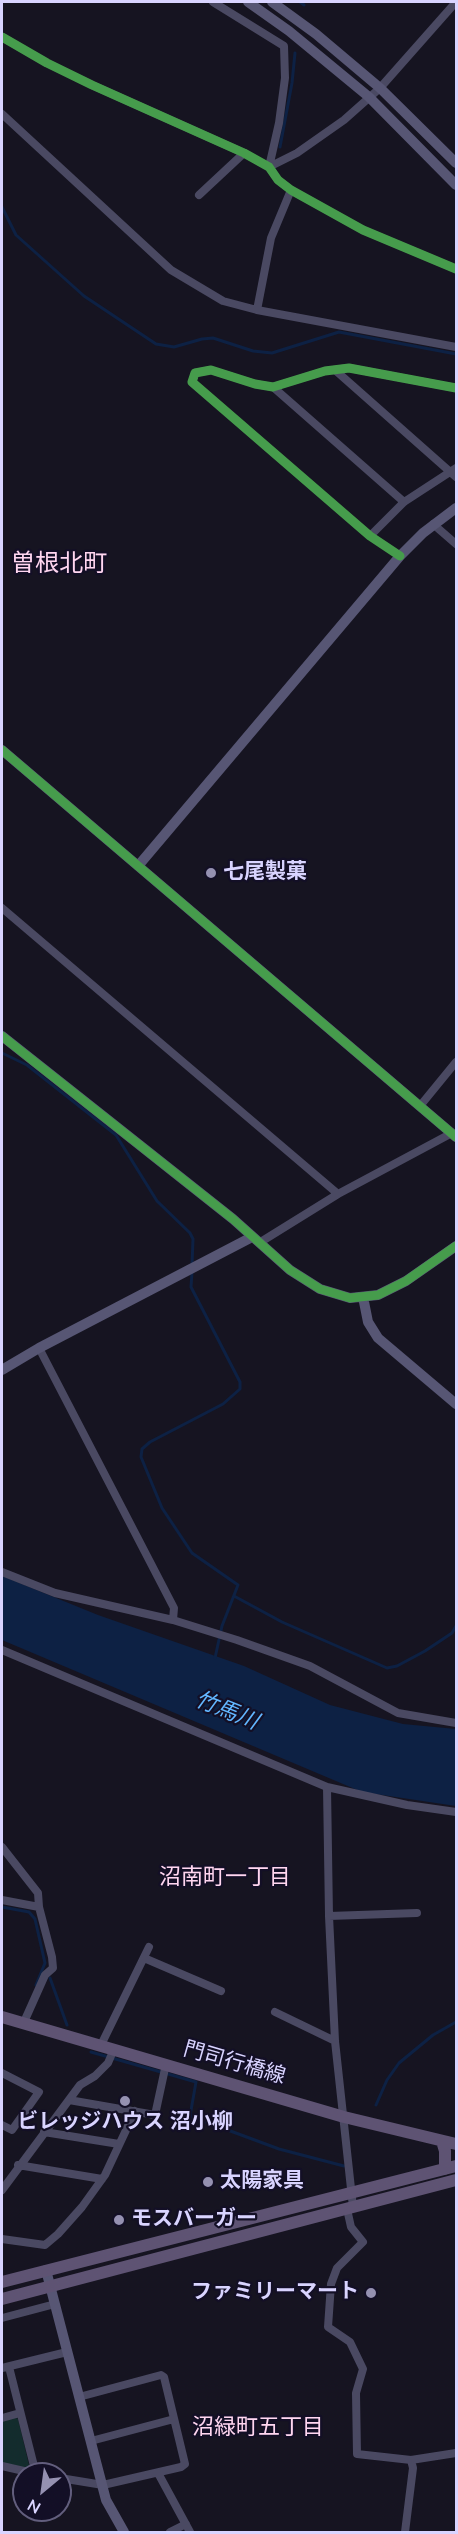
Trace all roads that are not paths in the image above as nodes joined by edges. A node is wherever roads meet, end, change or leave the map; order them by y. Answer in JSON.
{"nodes":[{"id":1,"x":213,"y":2,"type":"edge"},
{"id":2,"x":248,"y":2,"type":"edge"},
{"id":3,"x":272,"y":2,"type":"edge"},
{"id":4,"x":456,"y":2,"type":"edge"},
{"id":5,"x":2,"y":37,"type":"edge"},
{"id":6,"x":380,"y":88,"type":"junction"},
{"id":7,"x":369,"y":97,"type":"junction"},
{"id":8,"x":2,"y":114,"type":"edge"},
{"id":9,"x":244,"y":153,"type":"junction"},
{"id":10,"x":456,"y":164,"type":"edge"},
{"id":11,"x":269,"y":168,"type":"junction"},
{"id":12,"x":456,"y":185,"type":"edge"},
{"id":13,"x":291,"y":190,"type":"junction"},
{"id":14,"x":199,"y":195,"type":"dead end"},
{"id":15,"x":456,"y":269,"type":"edge"},
{"id":16,"x":257,"y":310,"type":"junction"},
{"id":17,"x":456,"y":347,"type":"edge"},
{"id":18,"x":335,"y":370,"type":"junction"},
{"id":19,"x":273,"y":387,"type":"junction"},
{"id":20,"x":456,"y":387,"type":"edge"},
{"id":21,"x":455,"y":472,"type":"edge"},
{"id":22,"x":404,"y":502,"type":"junction"},
{"id":23,"x":456,"y":508,"type":"edge"},
{"id":24,"x":433,"y":524,"type":"junction"},
{"id":25,"x":370,"y":536,"type":"junction"},
{"id":26,"x":456,"y":544,"type":"edge"},
{"id":27,"x":400,"y":556,"type":"junction"},
{"id":28,"x":2,"y":750,"type":"edge"},
{"id":29,"x":138,"y":866,"type":"junction"},
{"id":30,"x":2,"y":908,"type":"edge"},
{"id":31,"x":2,"y":1036,"type":"edge"},
{"id":32,"x":456,"y":1062,"type":"edge"},
{"id":33,"x":420,"y":1106,"type":"junction"},
{"id":34,"x":454,"y":1135,"type":"edge"},
{"id":35,"x":338,"y":1194,"type":"junction"},
{"id":36,"x":256,"y":1240,"type":"junction"},
{"id":37,"x":456,"y":1246,"type":"edge"},
{"id":38,"x":363,"y":1297,"type":"junction"},
{"id":39,"x":39,"y":1348,"type":"junction"},
{"id":40,"x":2,"y":1370,"type":"edge"},
{"id":41,"x":456,"y":1404,"type":"edge"},
{"id":42,"x":2,"y":1572,"type":"edge"},
{"id":43,"x":173,"y":1620,"type":"junction"},
{"id":44,"x":2,"y":1650,"type":"edge"},
{"id":45,"x":456,"y":1723,"type":"edge"},
{"id":46,"x":327,"y":1787,"type":"junction"},
{"id":47,"x":456,"y":1812,"type":"edge"},
{"id":48,"x":2,"y":1847,"type":"edge"},
{"id":49,"x":2,"y":1900,"type":"edge"},
{"id":50,"x":39,"y":1907,"type":"junction"},
{"id":51,"x":417,"y":1913,"type":"dead end"},
{"id":52,"x":329,"y":1916,"type":"junction"},
{"id":53,"x":149,"y":1947,"type":"dead end"},
{"id":54,"x":144,"y":1958,"type":"junction"},
{"id":55,"x":221,"y":1991,"type":"dead end"},
{"id":56,"x":275,"y":2012,"type":"dead end"},
{"id":57,"x":3,"y":2021,"type":"edge"},
{"id":58,"x":24,"y":2022,"type":"junction"},
{"id":59,"x":335,"y":2041,"type":"junction"},
{"id":60,"x":102,"y":2045,"type":"junction"},
{"id":61,"x":112,"y":2055,"type":"junction"},
{"id":62,"x":164,"y":2070,"type":"junction"},
{"id":63,"x":2,"y":2073,"type":"edge"},
{"id":64,"x":69,"y":2100,"type":"junction"},
{"id":65,"x":135,"y":2111,"type":"junction"},
{"id":66,"x":344,"y":2117,"type":"junction"},
{"id":67,"x":2,"y":2125,"type":"edge"},
{"id":68,"x":44,"y":2132,"type":"junction"},
{"id":69,"x":442,"y":2141,"type":"junction"},
{"id":70,"x":119,"y":2144,"type":"junction"},
{"id":71,"x":456,"y":2144,"type":"edge"},
{"id":72,"x":18,"y":2165,"type":"junction"},
{"id":73,"x":451,"y":2168,"type":"edge"},
{"id":74,"x":102,"y":2179,"type":"junction"},
{"id":75,"x":456,"y":2180,"type":"edge"},
{"id":76,"x":2,"y":2190,"type":"edge"},
{"id":77,"x":351,"y":2192,"type":"junction"},
{"id":78,"x":350,"y":2208,"type":"junction"},
{"id":79,"x":2,"y":2239,"type":"edge"},
{"id":80,"x":46,"y":2270,"type":"junction"},
{"id":81,"x":2,"y":2282,"type":"edge"},
{"id":82,"x":50,"y":2286,"type":"junction"},
{"id":83,"x":2,"y":2299,"type":"edge"},
{"id":84,"x":55,"y":2304,"type":"junction"},
{"id":85,"x":2,"y":2318,"type":"edge"},
{"id":86,"x":68,"y":2352,"type":"junction"},
{"id":87,"x":5,"y":2368,"type":"edge"},
{"id":88,"x":79,"y":2397,"type":"junction"},
{"id":89,"x":20,"y":2413,"type":"junction"},
{"id":90,"x":2,"y":2418,"type":"edge"},
{"id":91,"x":174,"y":2419,"type":"junction"},
{"id":92,"x":91,"y":2441,"type":"junction"},
{"id":93,"x":456,"y":2453,"type":"edge"},
{"id":94,"x":411,"y":2460,"type":"junction"},
{"id":95,"x":33,"y":2462,"type":"edge"},
{"id":96,"x":158,"y":2472,"type":"junction"},
{"id":97,"x":72,"y":2480,"type":"edge"},
{"id":98,"x":102,"y":2485,"type":"junction"},
{"id":99,"x":186,"y":2524,"type":"junction"},
{"id":100,"x":124,"y":2532,"type":"edge"},
{"id":101,"x":170,"y":2532,"type":"edge"},
{"id":102,"x":190,"y":2532,"type":"edge"},
{"id":103,"x":405,"y":2532,"type":"edge"}],
"edges":[{"from":1,"to":11,"type":"street"},
{"from":2,"to":7,"type":"street"},
{"from":3,"to":6,"type":"street"},
{"from":4,"to":6,"type":"street"},
{"from":5,"to":9,"type":"street"},
{"from":6,"to":7,"type":"street"},
{"from":6,"to":10,"type":"street"},
{"from":7,"to":11,"type":"street"},
{"from":7,"to":12,"type":"street"},
{"from":8,"to":16,"type":"street"},
{"from":9,"to":11,"type":"street"},
{"from":9,"to":14,"type":"street"},
{"from":11,"to":13,"type":"street"},
{"from":13,"to":15,"type":"street"},
{"from":13,"to":16,"type":"street"},
{"from":16,"to":17,"type":"street"},
{"from":18,"to":19,"type":"street"},
{"from":18,"to":20,"type":"street"},
{"from":18,"to":21,"type":"street"},
{"from":19,"to":22,"type":"street"},
{"from":19,"to":25,"type":"street"},
{"from":21,"to":22,"type":"street"},
{"from":22,"to":25,"type":"street"},
{"from":23,"to":24,"type":"street"},
{"from":24,"to":26,"type":"street"},
{"from":24,"to":27,"type":"street"},
{"from":25,"to":27,"type":"street"},
{"from":27,"to":29,"type":"street"},
{"from":28,"to":29,"type":"street"},
{"from":29,"to":33,"type":"street"},
{"from":30,"to":35,"type":"street"},
{"from":31,"to":36,"type":"street"},
{"from":32,"to":33,"type":"street"},
{"from":33,"to":34,"type":"street"},
{"from":34,"to":35,"type":"street"},
{"from":35,"to":36,"type":"street"},
{"from":36,"to":38,"type":"street"},
{"from":36,"to":39,"type":"street"},
{"from":37,"to":38,"type":"street"},
{"from":38,"to":41,"type":"street"},
{"from":39,"to":40,"type":"street"},
{"from":39,"to":43,"type":"street"},
{"from":42,"to":43,"type":"street"},
{"from":43,"to":45,"type":"street"},
{"from":44,"to":46,"type":"street"},
{"from":46,"to":47,"type":"street"},
{"from":46,"to":52,"type":"street"},
{"from":48,"to":50,"type":"street"},
{"from":49,"to":50,"type":"street"},
{"from":50,"to":58,"type":"street"},
{"from":51,"to":52,"type":"street"},
{"from":52,"to":59,"type":"street"},
{"from":53,"to":54,"type":"street"},
{"from":54,"to":55,"type":"street"},
{"from":54,"to":60,"type":"street"},
{"from":56,"to":59,"type":"street"},
{"from":57,"to":58,"type":"main road","name":"門司行橋線"},
{"from":58,"to":60,"type":"main road","name":"門司行橋線"},
{"from":59,"to":66,"type":"street"},
{"from":60,"to":61,"type":"main road","name":"門司行橋線"},
{"from":61,"to":62,"type":"main road","name":"門司行橋線"},
{"from":61,"to":64,"type":"street"},
{"from":62,"to":65,"type":"street"},
{"from":62,"to":66,"type":"main road","name":"門司行橋線"},
{"from":63,"to":67,"type":"street"},
{"from":64,"to":65,"type":"street"},
{"from":64,"to":68,"type":"street"},
{"from":65,"to":70,"type":"street"},
{"from":66,"to":69,"type":"main road","name":"門司行橋線"},
{"from":66,"to":77,"type":"street"},
{"from":68,"to":70,"type":"street"},
{"from":68,"to":72,"type":"street"},
{"from":69,"to":71,"type":"main road","name":"門司行橋線"},
{"from":69,"to":73,"type":"main road"},
{"from":70,"to":74,"type":"street"},
{"from":72,"to":74,"type":"street"},
{"from":72,"to":76,"type":"street"},
{"from":73,"to":77,"type":"main road"},
{"from":74,"to":79,"type":"street"},
{"from":75,"to":78,"type":"main road"},
{"from":77,"to":78,"type":"street"},
{"from":77,"to":80,"type":"main road"},
{"from":78,"to":82,"type":"main road"},
{"from":78,"to":94,"type":"street"},
{"from":80,"to":81,"type":"main road"},
{"from":80,"to":82,"type":"street"},
{"from":82,"to":83,"type":"main road"},
{"from":82,"to":84,"type":"street"},
{"from":84,"to":85,"type":"street"},
{"from":84,"to":86,"type":"street"},
{"from":86,"to":87,"type":"street"},
{"from":86,"to":88,"type":"street"},
{"from":87,"to":89,"type":"street"},
{"from":88,"to":91,"type":"street"},
{"from":88,"to":92,"type":"street"},
{"from":89,"to":90,"type":"street"},
{"from":89,"to":95,"type":"street"},
{"from":91,"to":92,"type":"street"},
{"from":91,"to":96,"type":"street"},
{"from":92,"to":98,"type":"street"},
{"from":93,"to":94,"type":"street"},
{"from":94,"to":103,"type":"street"},
{"from":96,"to":98,"type":"street"},
{"from":96,"to":99,"type":"street"},
{"from":97,"to":98,"type":"street"},
{"from":98,"to":100,"type":"street"},
{"from":99,"to":101,"type":"street"},
{"from":99,"to":102,"type":"street"}]}
